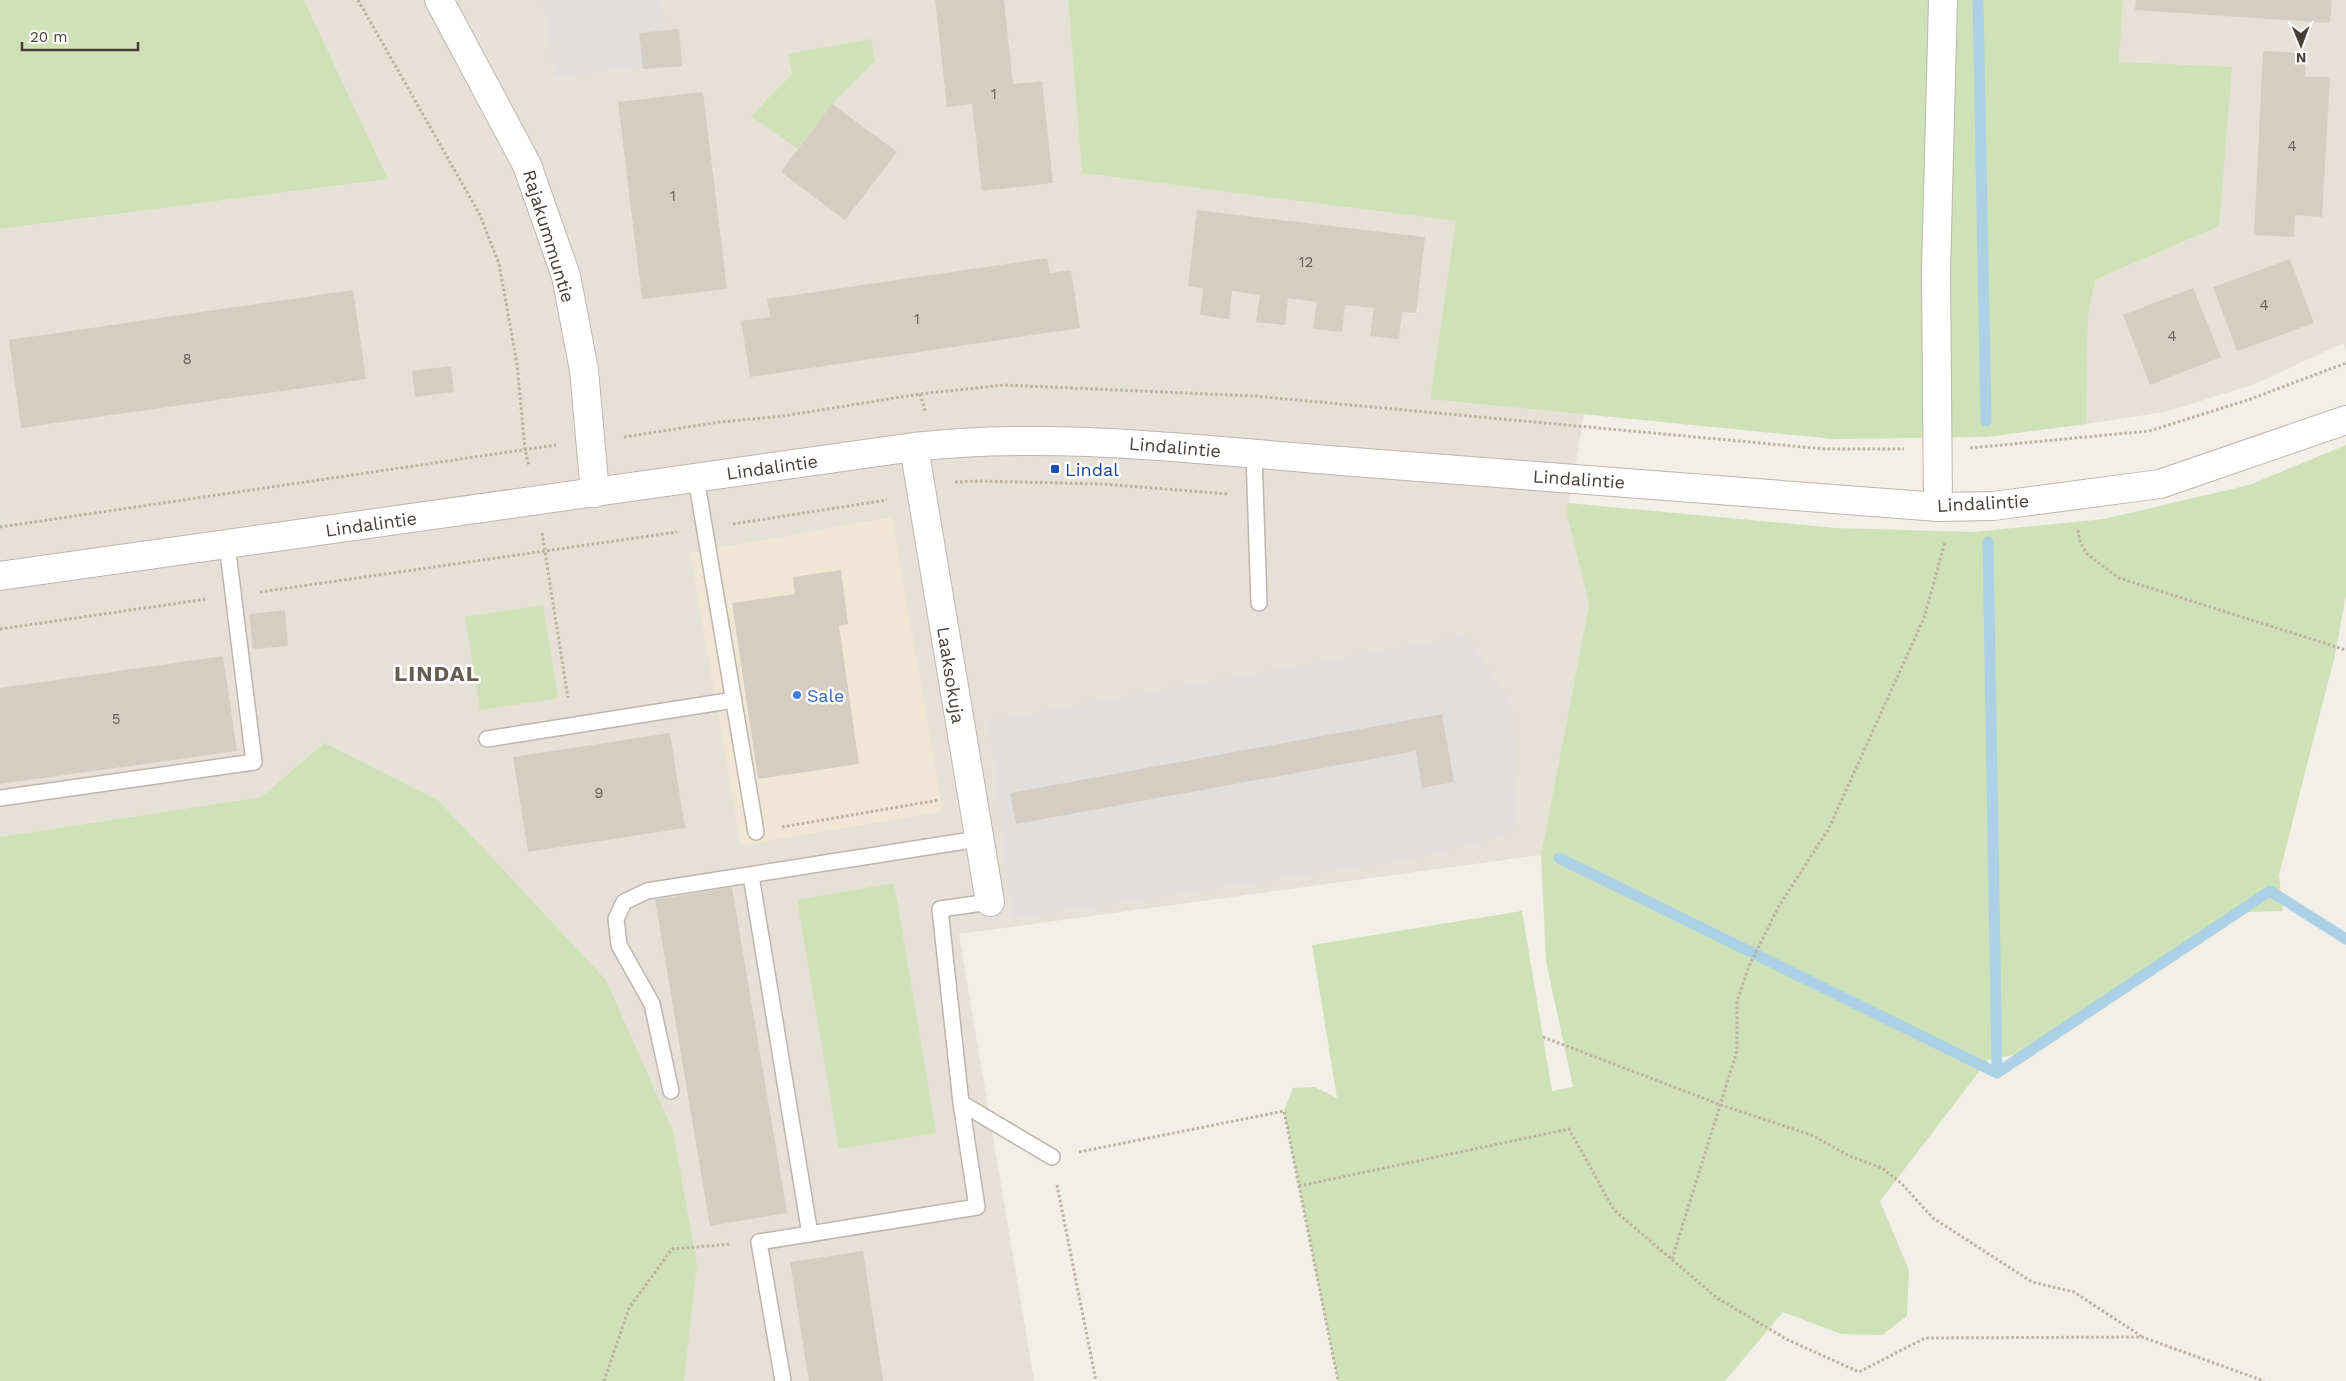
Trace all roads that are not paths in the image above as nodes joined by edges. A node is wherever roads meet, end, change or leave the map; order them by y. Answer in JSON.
{"nodes":[{"id":1,"x":439,"y":0,"type":"edge"},
{"id":2,"x":1943,"y":0,"type":"edge"},
{"id":3,"x":2346,"y":420,"type":"edge"},
{"id":4,"x":914,"y":447,"type":"junction"},
{"id":5,"x":1254,"y":454,"type":"junction"},
{"id":6,"x":696,"y":478,"type":"junction"},
{"id":7,"x":595,"y":493,"type":"junction"},
{"id":8,"x":1946,"y":507,"type":"junction"},
{"id":9,"x":227,"y":544,"type":"junction"},
{"id":10,"x":0,"y":576,"type":"edge"},
{"id":11,"x":1259,"y":603,"type":"dead end"},
{"id":12,"x":734,"y":700,"type":"junction"},
{"id":13,"x":487,"y":738,"type":"dead end"},
{"id":14,"x":0,"y":798,"type":"edge"},
{"id":15,"x":756,"y":832,"type":"road end"},
{"id":16,"x":978,"y":839,"type":"junction"},
{"id":17,"x":750,"y":876,"type":"junction"},
{"id":18,"x":990,"y":902,"type":"joint"},
{"id":19,"x":671,"y":1090,"type":"dead end"},
{"id":20,"x":961,"y":1103,"type":"junction"},
{"id":21,"x":1052,"y":1157,"type":"road end"},
{"id":22,"x":810,"y":1234,"type":"junction"},
{"id":23,"x":783,"y":1381,"type":"edge"}],
"edges":[{"from":1,"to":7,"type":"street","name":"Rajakummuntie"},
{"from":2,"to":8,"type":"street"},
{"from":3,"to":8,"type":"street","name":"Lindalintie"},
{"from":4,"to":5,"type":"street","name":"Lindalintie"},
{"from":4,"to":6,"type":"street","name":"Lindalintie"},
{"from":4,"to":16,"type":"street","name":"Laaksokuja"},
{"from":5,"to":8,"type":"street","name":"Lindalintie"},
{"from":5,"to":11,"type":"lane"},
{"from":6,"to":7,"type":"street","name":"Lindalintie"},
{"from":6,"to":12,"type":"lane"},
{"from":7,"to":9,"type":"street","name":"Lindalintie"},
{"from":9,"to":10,"type":"street","name":"Lindalintie"},
{"from":9,"to":14,"type":"lane"},
{"from":12,"to":13,"type":"lane"},
{"from":12,"to":15,"type":"lane"},
{"from":16,"to":17,"type":"lane"},
{"from":16,"to":18,"type":"street","name":"Laaksokuja"},
{"from":17,"to":19,"type":"lane"},
{"from":17,"to":22,"type":"lane"},
{"from":18,"to":20,"type":"lane"},
{"from":20,"to":21,"type":"lane"},
{"from":20,"to":22,"type":"lane"},
{"from":22,"to":23,"type":"lane"}]}
